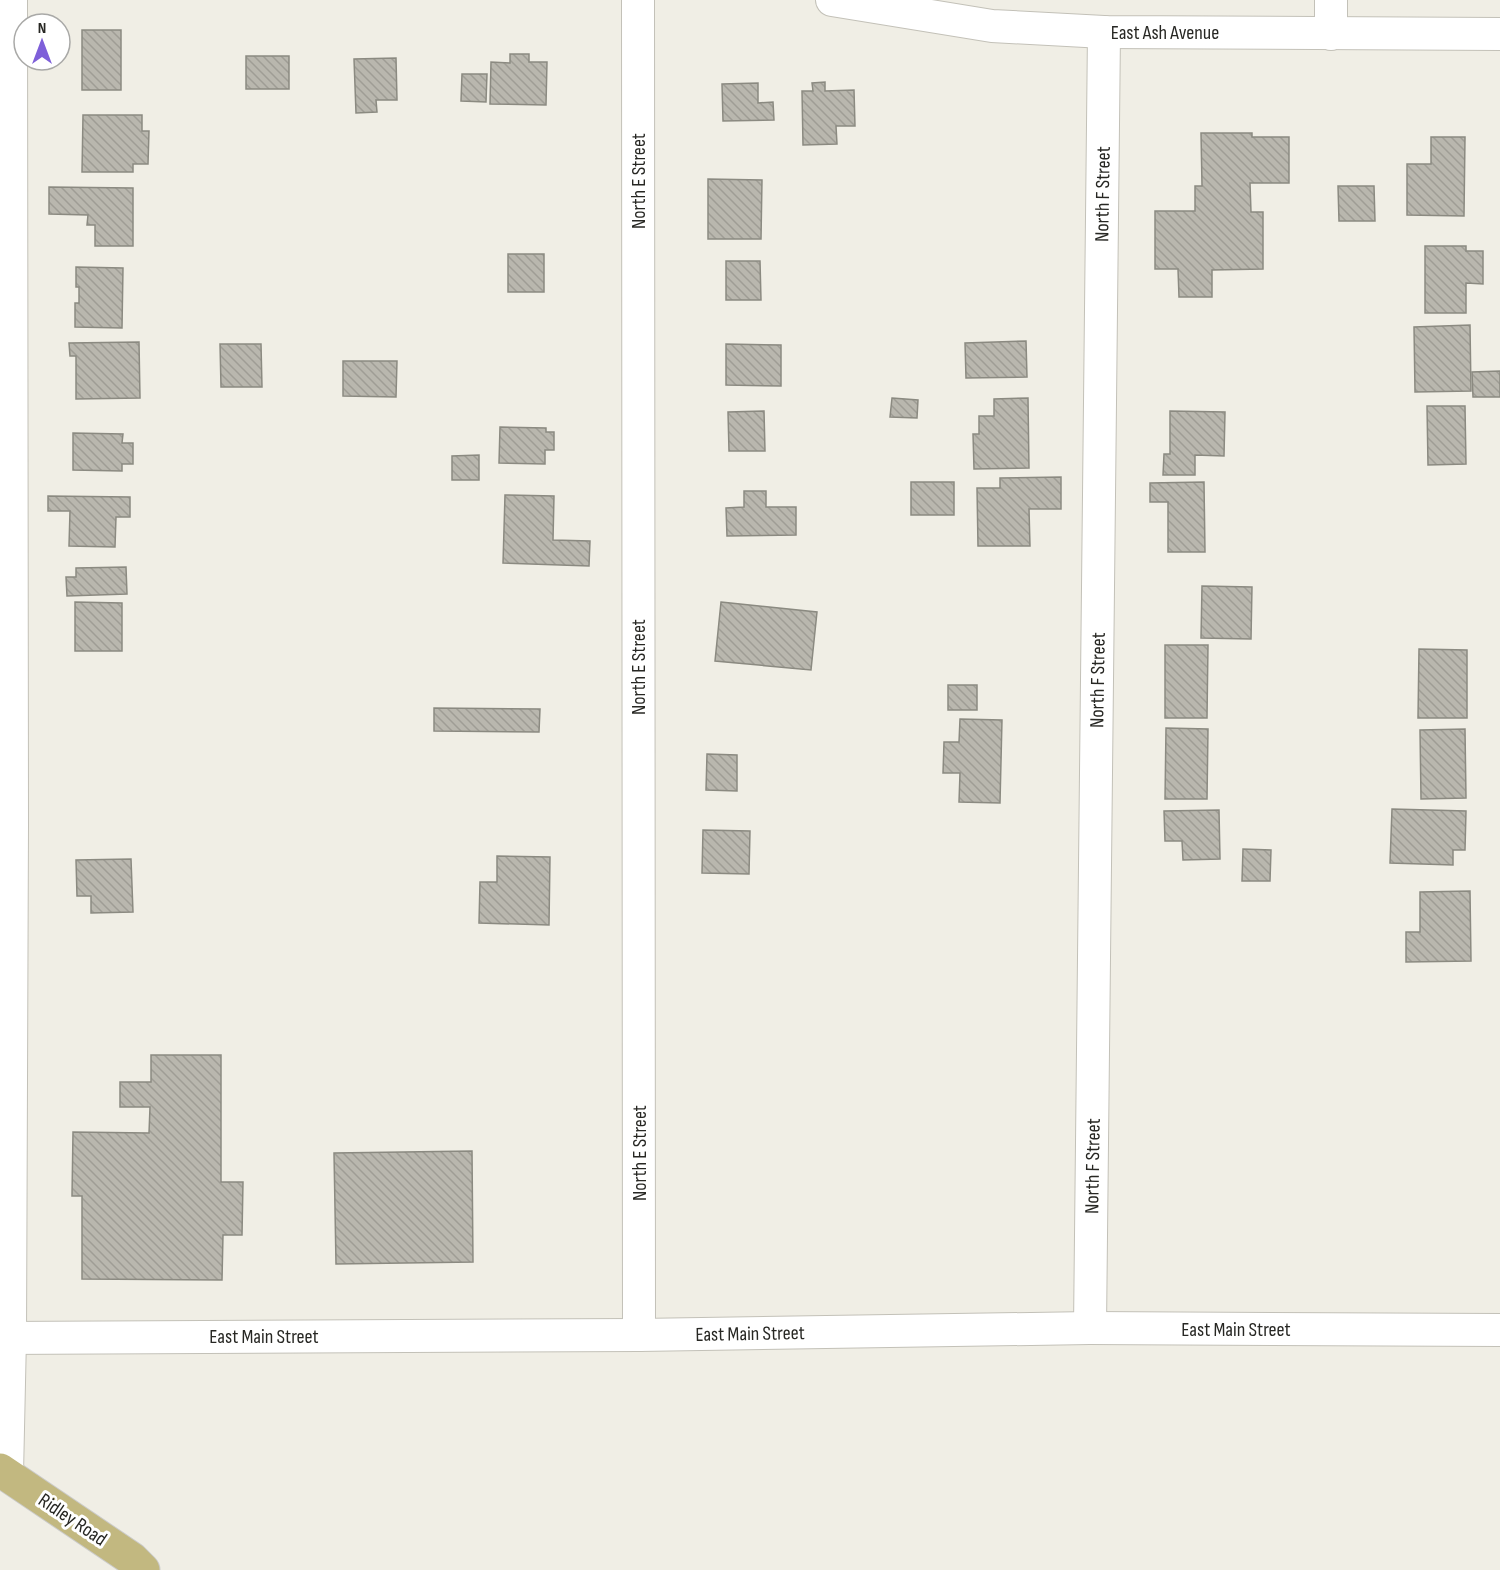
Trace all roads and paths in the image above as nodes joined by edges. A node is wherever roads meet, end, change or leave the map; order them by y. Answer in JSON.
{"nodes":[{"id":1,"x":11,"y":0,"type":"edge"},
{"id":2,"x":638,"y":0,"type":"edge"},
{"id":3,"x":832,"y":0,"type":"edge"},
{"id":4,"x":1330,"y":0,"type":"edge"},
{"id":5,"x":870,"y":3,"type":"edge"},
{"id":6,"x":1104,"y":32,"type":"junction"},
{"id":7,"x":1331,"y":34,"type":"junction"},
{"id":8,"x":1500,"y":34,"type":"edge"},
{"id":9,"x":6,"y":324,"type":"edge"},
{"id":10,"x":6,"y":824,"type":"edge"},
{"id":11,"x":1090,"y":1328,"type":"junction"},
{"id":12,"x":1500,"y":1330,"type":"edge"},
{"id":13,"x":639,"y":1335,"type":"junction"},
{"id":14,"x":5,"y":1338,"type":"edge"},
{"id":15,"x":3,"y":1472,"type":"edge"},
{"id":16,"x":143,"y":1570,"type":"edge"}],
"edges":[{"from":1,"to":9,"type":"street"},
{"from":2,"to":13,"type":"street","name":"North E Street"},
{"from":3,"to":5,"type":"street","name":"East Ash Avenue"},
{"from":4,"to":7,"type":"street"},
{"from":5,"to":6,"type":"street","name":"East Ash Avenue"},
{"from":6,"to":7,"type":"street","name":"East Ash Avenue"},
{"from":6,"to":11,"type":"street","name":"North F Street"},
{"from":7,"to":8,"type":"street","name":"East Ash Avenue"},
{"from":9,"to":10,"type":"street"},
{"from":10,"to":14,"type":"street"},
{"from":11,"to":12,"type":"street","name":"East Main Street"},
{"from":11,"to":13,"type":"street","name":"East Main Street"},
{"from":13,"to":14,"type":"street","name":"East Main Street"},
{"from":14,"to":15,"type":"street"},
{"from":15,"to":16,"type":"main road","name":"Ridley Road"}]}
